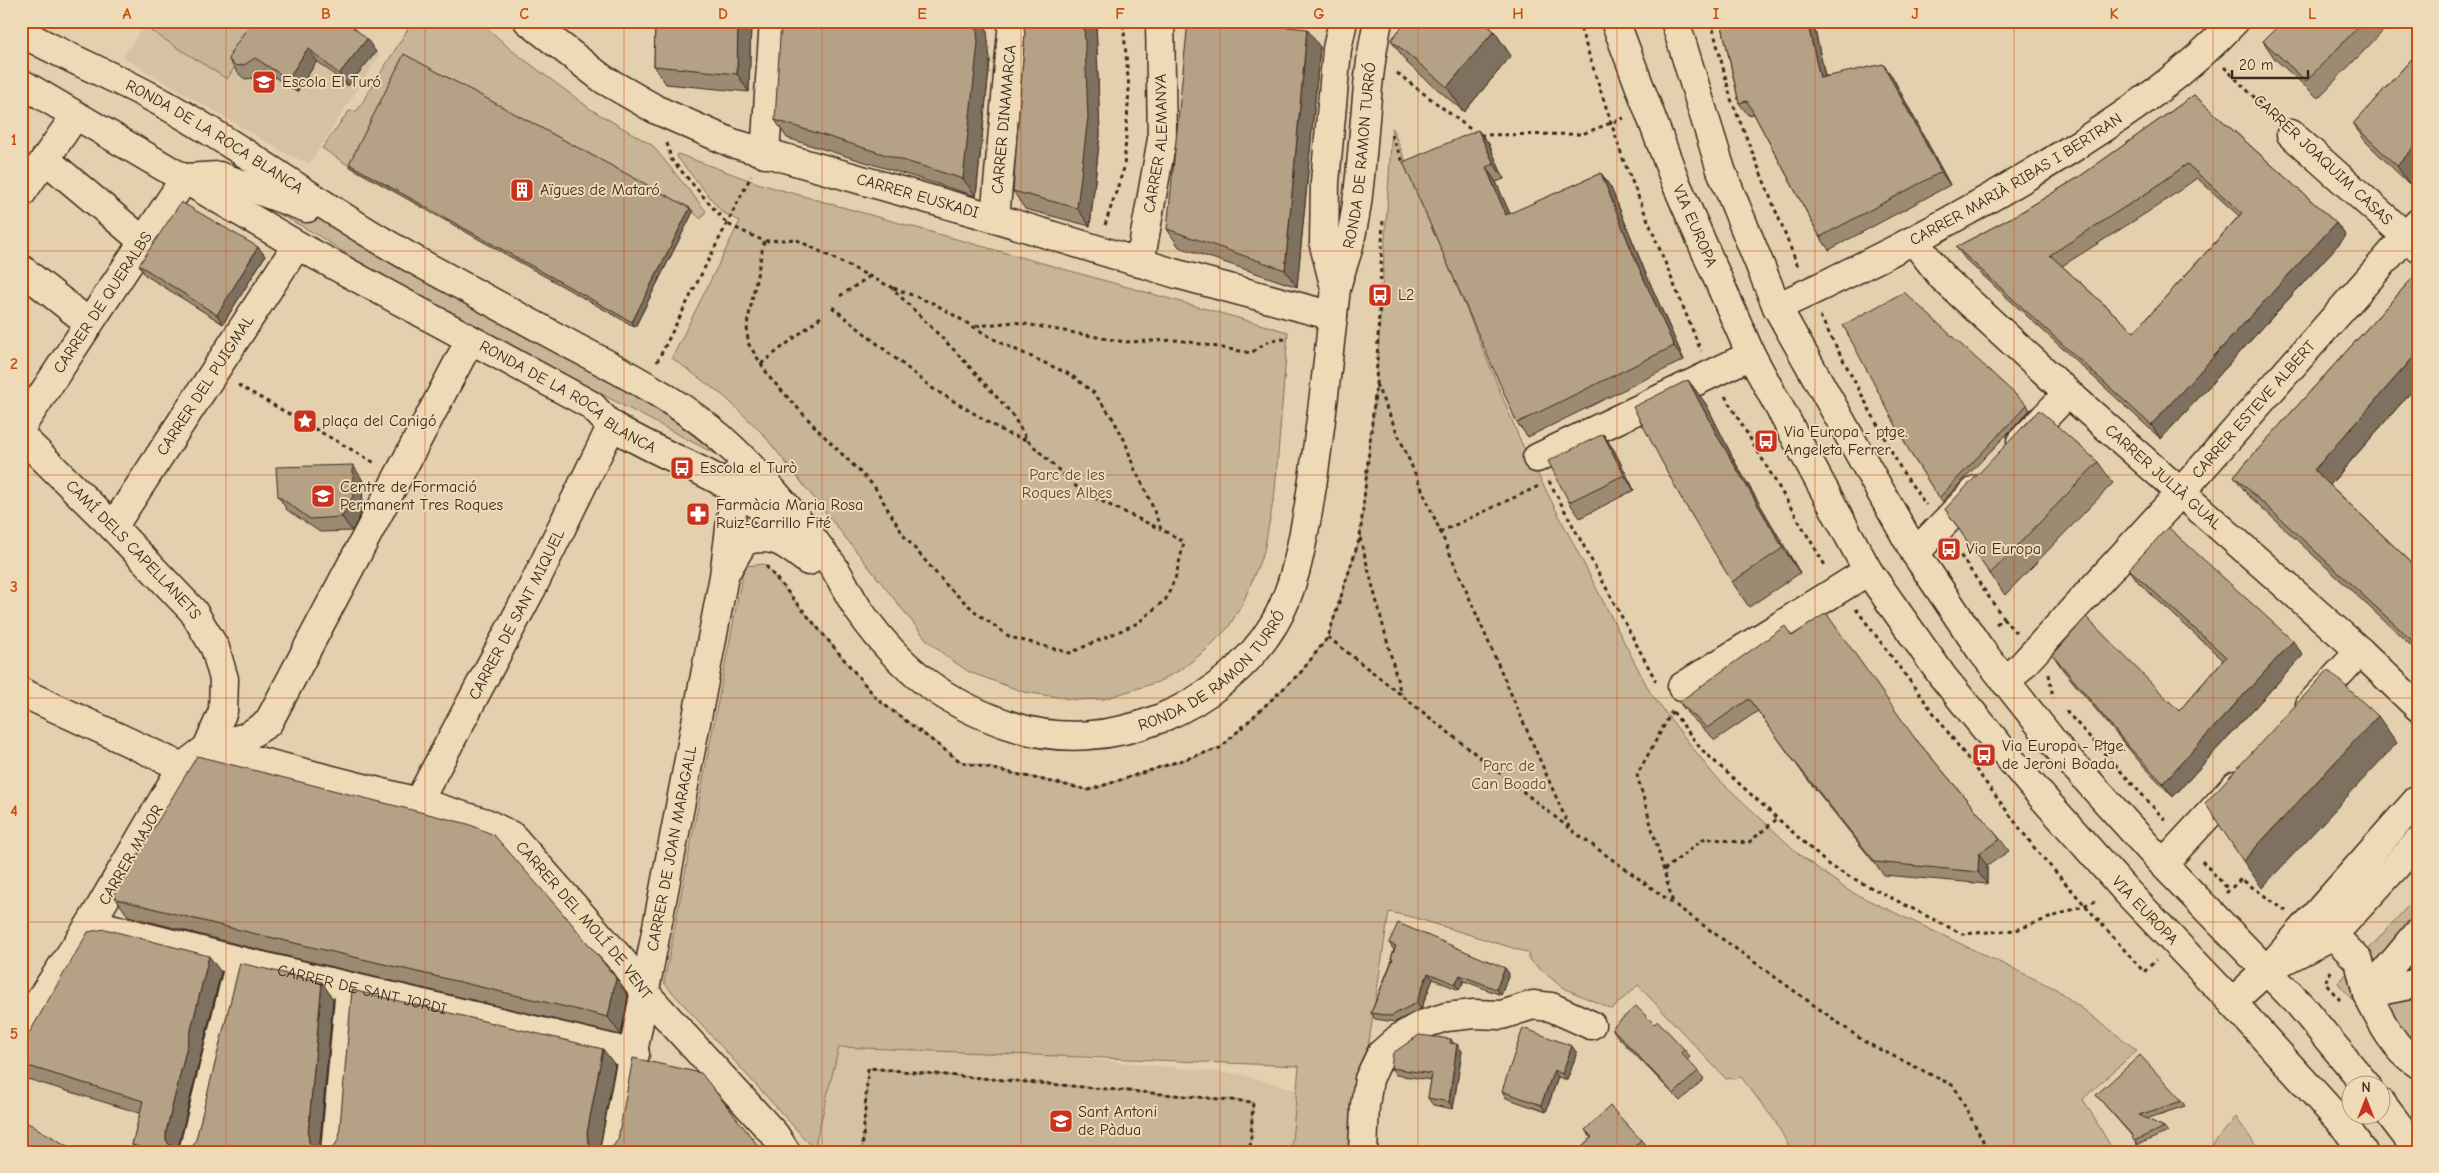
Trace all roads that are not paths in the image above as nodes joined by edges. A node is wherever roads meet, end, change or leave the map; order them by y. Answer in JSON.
{"nodes":[{"id":1,"x":528,"y":21,"type":"edge"},
{"id":2,"x":774,"y":21,"type":"edge"},
{"id":3,"x":1013,"y":21,"type":"edge"},
{"id":4,"x":1160,"y":21,"type":"edge"},
{"id":5,"x":1342,"y":21,"type":"edge"},
{"id":6,"x":1378,"y":21,"type":"edge"},
{"id":7,"x":1615,"y":21,"type":"edge"},
{"id":8,"x":1675,"y":21,"type":"edge"},
{"id":9,"x":2235,"y":21,"type":"edge"},
{"id":10,"x":21,"y":32,"type":"edge"},
{"id":11,"x":21,"y":83,"type":"edge"},
{"id":12,"x":76,"y":116,"type":"junction"},
{"id":13,"x":2291,"y":134,"type":"road end"},
{"id":14,"x":45,"y":159,"type":"junction"},
{"id":15,"x":759,"y":164,"type":"junction"},
{"id":16,"x":185,"y":178,"type":"junction"},
{"id":17,"x":21,"y":194,"type":"edge"},
{"id":18,"x":995,"y":218,"type":"junction"},
{"id":19,"x":2414,"y":236,"type":"edge"},
{"id":20,"x":143,"y":241,"type":"junction"},
{"id":21,"x":1914,"y":241,"type":"junction"},
{"id":22,"x":297,"y":245,"type":"junction"},
{"id":23,"x":401,"y":253,"type":"junction"},
{"id":24,"x":1140,"y":263,"type":"junction"},
{"id":25,"x":21,"y":269,"type":"edge"},
{"id":26,"x":1335,"y":288,"type":"junction"},
{"id":27,"x":1777,"y":307,"type":"junction"},
{"id":28,"x":1333,"y":316,"type":"junction"},
{"id":29,"x":89,"y":324,"type":"junction"},
{"id":30,"x":470,"y":340,"type":"junction"},
{"id":31,"x":1750,"y":356,"type":"junction"},
{"id":32,"x":2068,"y":393,"type":"junction"},
{"id":33,"x":21,"y":426,"type":"edge"},
{"id":34,"x":612,"y":426,"type":"junction"},
{"id":35,"x":21,"y":436,"type":"edge"},
{"id":36,"x":736,"y":452,"type":"junction"},
{"id":37,"x":1543,"y":470,"type":"road end"},
{"id":38,"x":736,"y":490,"type":"junction"},
{"id":39,"x":2181,"y":492,"type":"junction"},
{"id":40,"x":114,"y":527,"type":"junction"},
{"id":41,"x":1915,"y":553,"type":"junction"},
{"id":42,"x":808,"y":561,"type":"junction"},
{"id":43,"x":1868,"y":571,"type":"junction"},
{"id":44,"x":724,"y":576,"type":"junction"},
{"id":45,"x":857,"y":608,"type":"junction"},
{"id":46,"x":2360,"y":652,"type":"junction"},
{"id":47,"x":224,"y":679,"type":"joint"},
{"id":48,"x":2006,"y":683,"type":"junction"},
{"id":49,"x":21,"y":692,"type":"edge"},
{"id":50,"x":1671,"y":698,"type":"road end"},
{"id":51,"x":2418,"y":707,"type":"edge"},
{"id":52,"x":2292,"y":725,"type":"edge"},
{"id":53,"x":207,"y":748,"type":"junction"},
{"id":54,"x":182,"y":767,"type":"junction"},
{"id":55,"x":2251,"y":768,"type":"edge"},
{"id":56,"x":2418,"y":799,"type":"edge"},
{"id":57,"x":418,"y":802,"type":"junction"},
{"id":58,"x":2418,"y":842,"type":"edge"},
{"id":59,"x":2163,"y":864,"type":"junction"},
{"id":60,"x":2313,"y":915,"type":"junction"},
{"id":61,"x":91,"y":923,"type":"junction"},
{"id":62,"x":2418,"y":933,"type":"edge"},
{"id":63,"x":2332,"y":936,"type":"junction"},
{"id":64,"x":240,"y":961,"type":"junction"},
{"id":65,"x":2266,"y":970,"type":"junction"},
{"id":66,"x":2418,"y":983,"type":"edge"},
{"id":67,"x":350,"y":987,"type":"junction"},
{"id":68,"x":646,"y":994,"type":"junction"},
{"id":69,"x":2367,"y":994,"type":"junction"},
{"id":70,"x":2232,"y":1002,"type":"junction"},
{"id":71,"x":1591,"y":1025,"type":"dead end"},
{"id":72,"x":21,"y":1028,"type":"edge"},
{"id":73,"x":634,"y":1054,"type":"junction"},
{"id":74,"x":2418,"y":1064,"type":"edge"},
{"id":75,"x":2359,"y":1076,"type":"edge"},
{"id":76,"x":2392,"y":1117,"type":"edge"},
{"id":77,"x":2418,"y":1151,"type":"edge"},
{"id":78,"x":194,"y":1152,"type":"edge"},
{"id":79,"x":335,"y":1152,"type":"edge"},
{"id":80,"x":614,"y":1152,"type":"edge"},
{"id":81,"x":786,"y":1152,"type":"edge"},
{"id":82,"x":1363,"y":1152,"type":"edge"},
{"id":83,"x":2363,"y":1152,"type":"edge"}],
"edges":[{"from":1,"to":15,"type":"street","name":"CARRER EUSKADI"},
{"from":2,"to":15,"type":"street"},
{"from":3,"to":18,"type":"street","name":"CARRER DINAMARCA"},
{"from":4,"to":24,"type":"street","name":"CARRER ALEMANYA"},
{"from":5,"to":26,"type":"street","name":"RONDA DE RAMON TURRÓ"},
{"from":6,"to":26,"type":"street","name":"RONDA DE RAMON TURRÓ"},
{"from":7,"to":31,"type":"street","name":"VIA EUROPA"},
{"from":8,"to":27,"type":"street"},
{"from":9,"to":21,"type":"street","name":"CARRER MARIÀ RIBAS I BERTRAN"},
{"from":10,"to":23,"type":"street","name":"RONDA DE LA ROCA BLANCA"},
{"from":11,"to":12,"type":"street","name":"RONDA DE LA ROCA BLANCA"},
{"from":12,"to":14,"type":"street"},
{"from":12,"to":16,"type":"street","name":"RONDA DE LA ROCA BLANCA"},
{"from":13,"to":19,"type":"street","name":"CARRER JOAQUIM CASAS"},
{"from":14,"to":17,"type":"street"},
{"from":14,"to":20,"type":"street"},
{"from":15,"to":18,"type":"street","name":"CARRER EUSKADI"},
{"from":16,"to":20,"type":"street","name":"CARRER DE QUERALBS"},
{"from":16,"to":22,"type":"street","name":"RONDA DE LA ROCA BLANCA"},
{"from":16,"to":23,"type":"street","name":"RONDA DE LA ROCA BLANCA"},
{"from":18,"to":24,"type":"street","name":"CARRER EUSKADI"},
{"from":19,"to":39,"type":"street","name":"CARRER ESTEVE ALBERT"},
{"from":20,"to":29,"type":"street","name":"CARRER DE QUERALBS"},
{"from":21,"to":27,"type":"street","name":"CARRER MARIÀ RIBAS I BERTRAN"},
{"from":21,"to":32,"type":"street","name":"CARRER JULIÀ GUAL"},
{"from":22,"to":30,"type":"street","name":"RONDA DE LA ROCA BLANCA"},
{"from":22,"to":40,"type":"street","name":"CARRER DEL PUIGMAL"},
{"from":23,"to":36,"type":"street","name":"RONDA DE LA ROCA BLANCA"},
{"from":24,"to":28,"type":"street","name":"CARRER EUSKADI"},
{"from":25,"to":29,"type":"street"},
{"from":26,"to":28,"type":"street","name":"RONDA DE RAMON TURRÓ"},
{"from":27,"to":41,"type":"street"},
{"from":28,"to":45,"type":"street","name":"RONDA DE RAMON TURRÓ"},
{"from":29,"to":33,"type":"street","name":"CARRER DE QUERALBS"},
{"from":30,"to":34,"type":"street","name":"RONDA DE LA ROCA BLANCA"},
{"from":30,"to":53,"type":"street"},
{"from":31,"to":37,"type":"street"},
{"from":31,"to":43,"type":"street","name":"VIA EUROPA"},
{"from":32,"to":39,"type":"street","name":"CARRER JULIÀ GUAL"},
{"from":32,"to":41,"type":"street"},
{"from":34,"to":38,"type":"street","name":"RONDA DE LA ROCA BLANCA"},
{"from":34,"to":57,"type":"street","name":"CARRER DE SANT MIQUEL"},
{"from":35,"to":40,"type":"street","name":"CAMÍ DELS CAPELLANETS"},
{"from":36,"to":38,"type":"street","name":"CARRER DE JOAN MARAGALL"},
{"from":36,"to":45,"type":"street","name":"RONDA DE LA ROCA BLANCA"},
{"from":38,"to":42,"type":"street","name":"RONDA DE LA ROCA BLANCA"},
{"from":38,"to":44,"type":"street","name":"CARRER DE JOAN MARAGALL"},
{"from":39,"to":46,"type":"street","name":"CARRER JULIÀ GUAL"},
{"from":39,"to":48,"type":"street","name":"CARRER ESTEVE ALBERT"},
{"from":40,"to":47,"type":"street","name":"CAMÍ DELS CAPELLANETS"},
{"from":41,"to":48,"type":"street"},
{"from":42,"to":44,"type":"street","name":"CARRER DE JOAN MARAGALL"},
{"from":42,"to":45,"type":"street","name":"RONDA DE LA ROCA BLANCA"},
{"from":43,"to":50,"type":"street"},
{"from":43,"to":70,"type":"street","name":"VIA EUROPA"},
{"from":44,"to":68,"type":"street","name":"CARRER DE JOAN MARAGALL"},
{"from":46,"to":51,"type":"street","name":"CARRER JULIÀ GUAL"},
{"from":46,"to":52,"type":"street"},
{"from":47,"to":53,"type":"street","name":"CARRER MAJOR"},
{"from":48,"to":59,"type":"street"},
{"from":49,"to":54,"type":"street"},
{"from":53,"to":54,"type":"street","name":"CARRER MAJOR"},
{"from":53,"to":57,"type":"street","name":"CARRER DEL MOLÍ DE VENT"},
{"from":54,"to":61,"type":"street","name":"CARRER MAJOR"},
{"from":55,"to":59,"type":"street"},
{"from":56,"to":60,"type":"street"},
{"from":57,"to":68,"type":"street","name":"CARRER DEL MOLÍ DE VENT"},
{"from":58,"to":63,"type":"street"},
{"from":59,"to":65,"type":"street"},
{"from":60,"to":63,"type":"street"},
{"from":60,"to":65,"type":"street"},
{"from":61,"to":64,"type":"street","name":"CARRER DE SANT JORDI"},
{"from":61,"to":72,"type":"street","name":"CARRER MAJOR"},
{"from":62,"to":69,"type":"street"},
{"from":63,"to":65,"type":"street"},
{"from":63,"to":69,"type":"street"},
{"from":64,"to":67,"type":"street","name":"CARRER DE SANT JORDI"},
{"from":64,"to":78,"type":"street"},
{"from":65,"to":70,"type":"street"},
{"from":65,"to":75,"type":"street"},
{"from":66,"to":69,"type":"street"},
{"from":67,"to":73,"type":"street","name":"CARRER DE SANT JORDI"},
{"from":67,"to":79,"type":"street"},
{"from":68,"to":73,"type":"street","name":"CARRER DE JOAN MARAGALL"},
{"from":68,"to":81,"type":"street","name":"CARRER DEL MOLÍ DE VENT"},
{"from":69,"to":74,"type":"street"},
{"from":70,"to":83,"type":"street","name":"VIA EUROPA"},
{"from":71,"to":82,"type":"street"},
{"from":73,"to":80,"type":"street","name":"CARRER DE JOAN MARAGALL"},
{"from":76,"to":77,"type":"street"}]}
